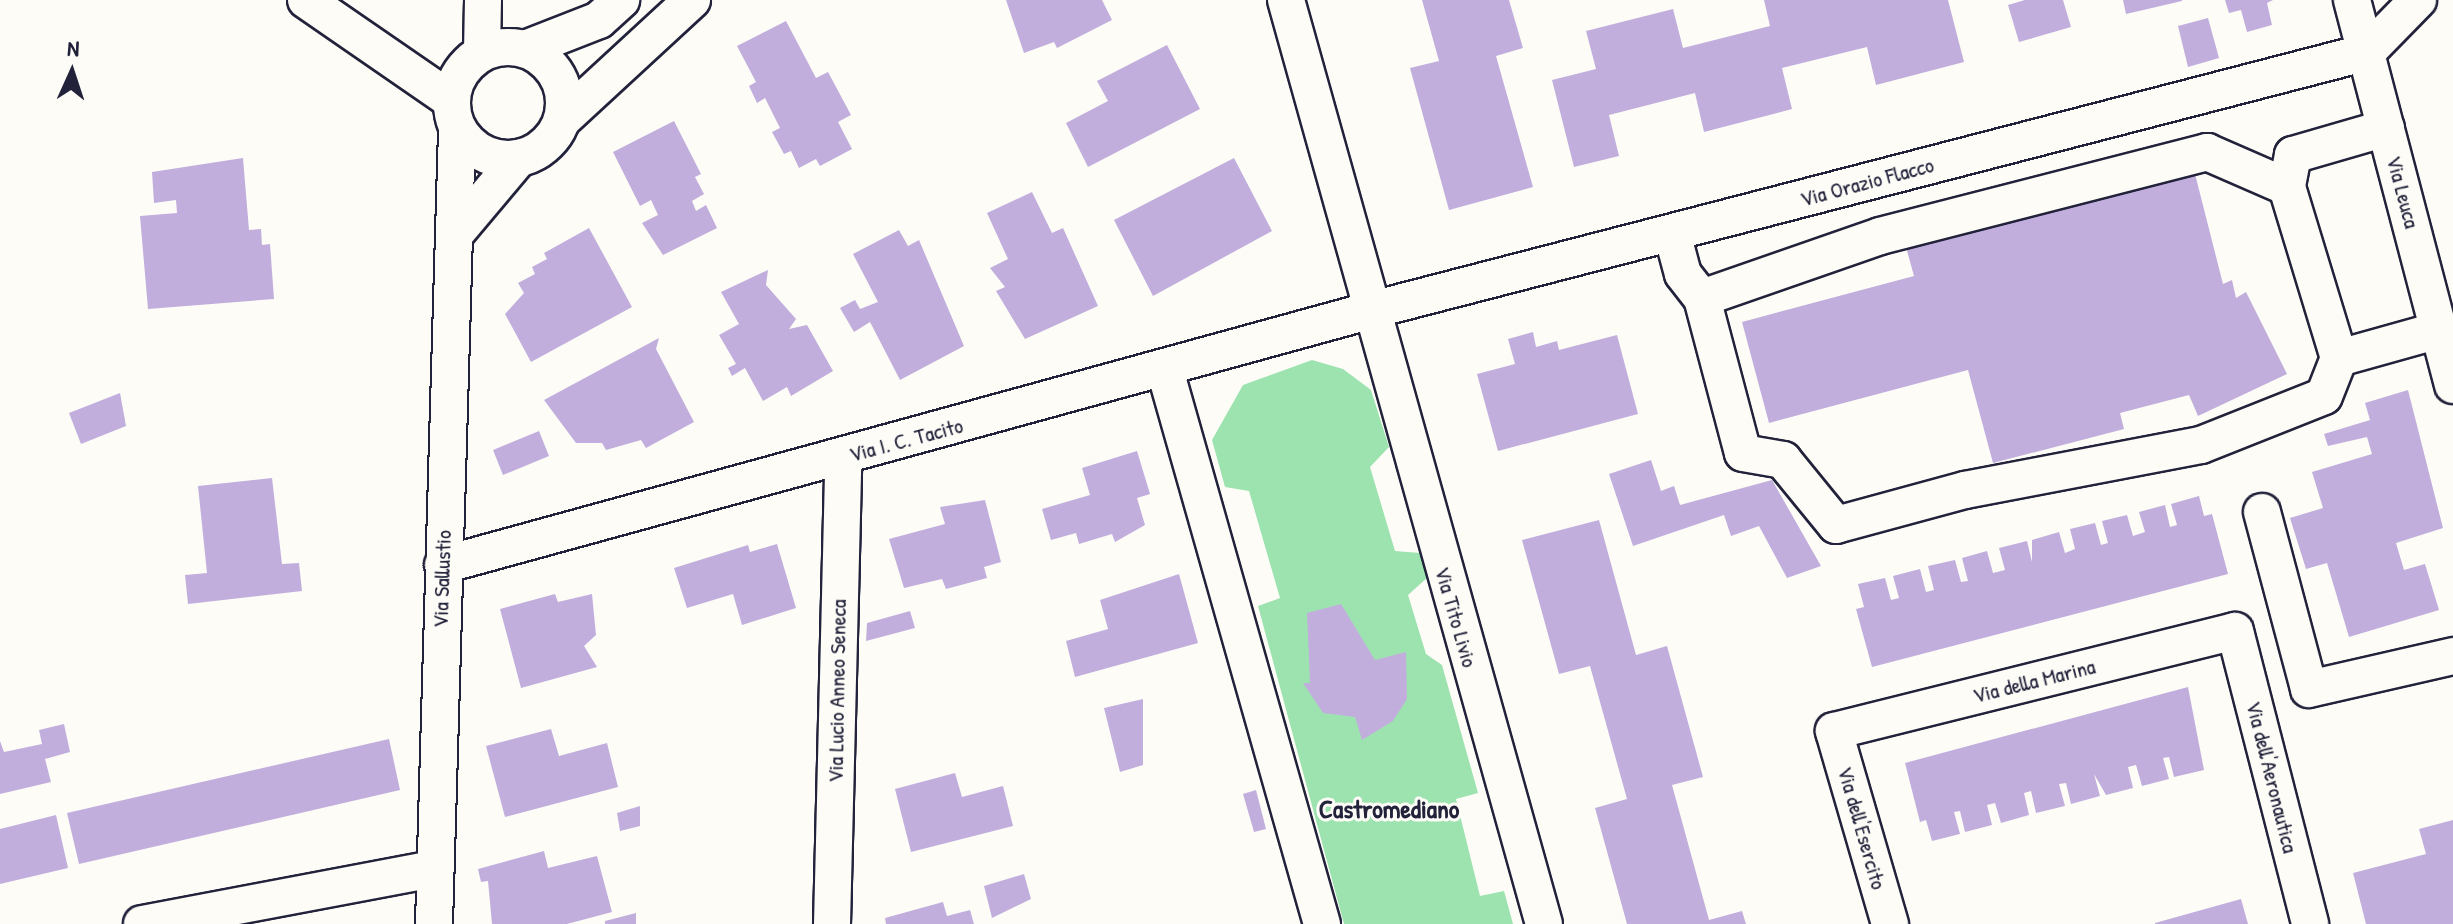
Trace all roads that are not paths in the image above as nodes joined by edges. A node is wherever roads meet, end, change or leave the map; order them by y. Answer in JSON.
{"nodes":[{"id":1,"x":306,"y":0,"type":"edge"},
{"id":2,"x":483,"y":0,"type":"edge"},
{"id":3,"x":621,"y":0,"type":"edge"},
{"id":4,"x":692,"y":0,"type":"edge"},
{"id":5,"x":1286,"y":0,"type":"edge"},
{"id":6,"x":2352,"y":0,"type":"edge"},
{"id":7,"x":2418,"y":0,"type":"edge"},
{"id":8,"x":525,"y":49,"type":"junction"},
{"id":9,"x":482,"y":52,"type":"junction"},
{"id":10,"x":2367,"y":52,"type":"junction"},
{"id":11,"x":454,"y":114,"type":"junction"},
{"id":12,"x":562,"y":120,"type":"junction"},
{"id":13,"x":2386,"y":128,"type":"junction"},
{"id":14,"x":519,"y":158,"type":"junction"},
{"id":15,"x":2287,"y":187,"type":"junction"},
{"id":16,"x":456,"y":233,"type":"junction"},
{"id":17,"x":1672,"y":233,"type":"junction"},
{"id":18,"x":1702,"y":298,"type":"junction"},
{"id":19,"x":1368,"y":311,"type":"junction"},
{"id":20,"x":2439,"y":330,"type":"junction"},
{"id":21,"x":2339,"y":358,"type":"junction"},
{"id":22,"x":1165,"y":370,"type":"junction"},
{"id":23,"x":2453,"y":385,"type":"edge"},
{"id":24,"x":843,"y":458,"type":"junction"},
{"id":25,"x":2262,"y":512,"type":"dead end"},
{"id":26,"x":443,"y":565,"type":"junction"},
{"id":27,"x":2235,"y":631,"type":"joint"},
{"id":28,"x":2453,"y":656,"type":"edge"},
{"id":29,"x":1834,"y":731,"type":"joint"},
{"id":30,"x":434,"y":869,"type":"junction"},
{"id":31,"x":142,"y":924,"type":"edge"},
{"id":32,"x":434,"y":924,"type":"edge"},
{"id":33,"x":832,"y":924,"type":"edge"},
{"id":34,"x":1322,"y":924,"type":"edge"},
{"id":35,"x":1544,"y":924,"type":"edge"},
{"id":36,"x":1890,"y":924,"type":"edge"},
{"id":37,"x":2310,"y":924,"type":"edge"}],
"edges":[{"from":1,"to":11,"type":"street"},
{"from":2,"to":9,"type":"street"},
{"from":3,"to":8,"type":"street"},
{"from":4,"to":12,"type":"street"},
{"from":5,"to":19,"type":"street","name":"Via Tito Livio"},
{"from":6,"to":10,"type":"street","name":"Via Leuca"},
{"from":7,"to":10,"type":"street"},
{"from":8,"to":9,"type":"street"},
{"from":8,"to":12,"type":"street"},
{"from":9,"to":11,"type":"street"},
{"from":10,"to":13,"type":"street","name":"Via Leuca"},
{"from":10,"to":17,"type":"street","name":"Via Orazio Flacco"},
{"from":11,"to":14,"type":"street"},
{"from":11,"to":16,"type":"street","name":"Via Sallustio"},
{"from":12,"to":14,"type":"street"},
{"from":13,"to":15,"type":"street"},
{"from":13,"to":20,"type":"street","name":"Via Leuca"},
{"from":14,"to":16,"type":"street"},
{"from":15,"to":18,"type":"street"},
{"from":15,"to":21,"type":"street"},
{"from":16,"to":26,"type":"street","name":"Via Sallustio"},
{"from":17,"to":18,"type":"street"},
{"from":17,"to":19,"type":"street","name":"Via Orazio Flacco"},
{"from":18,"to":21,"type":"street"},
{"from":19,"to":22,"type":"street","name":"Via I. C. Tacito"},
{"from":19,"to":35,"type":"street","name":"Via Tito Livio"},
{"from":20,"to":21,"type":"street"},
{"from":20,"to":23,"type":"street","name":"Via Leuca"},
{"from":22,"to":24,"type":"street","name":"Via I. C. Tacito"},
{"from":22,"to":34,"type":"street"},
{"from":24,"to":26,"type":"street","name":"Via I. C. Tacito"},
{"from":24,"to":33,"type":"street","name":"Via Lucio Anneo Seneca"},
{"from":25,"to":28,"type":"street"},
{"from":26,"to":30,"type":"street","name":"Via Sallustio"},
{"from":27,"to":29,"type":"street","name":"Via della Marina"},
{"from":27,"to":37,"type":"street","name":"Via dell'Aeronautica"},
{"from":29,"to":36,"type":"street","name":"Via dell'Esercito"},
{"from":30,"to":31,"type":"street"},
{"from":30,"to":32,"type":"street","name":"Via Sallustio"}]}
